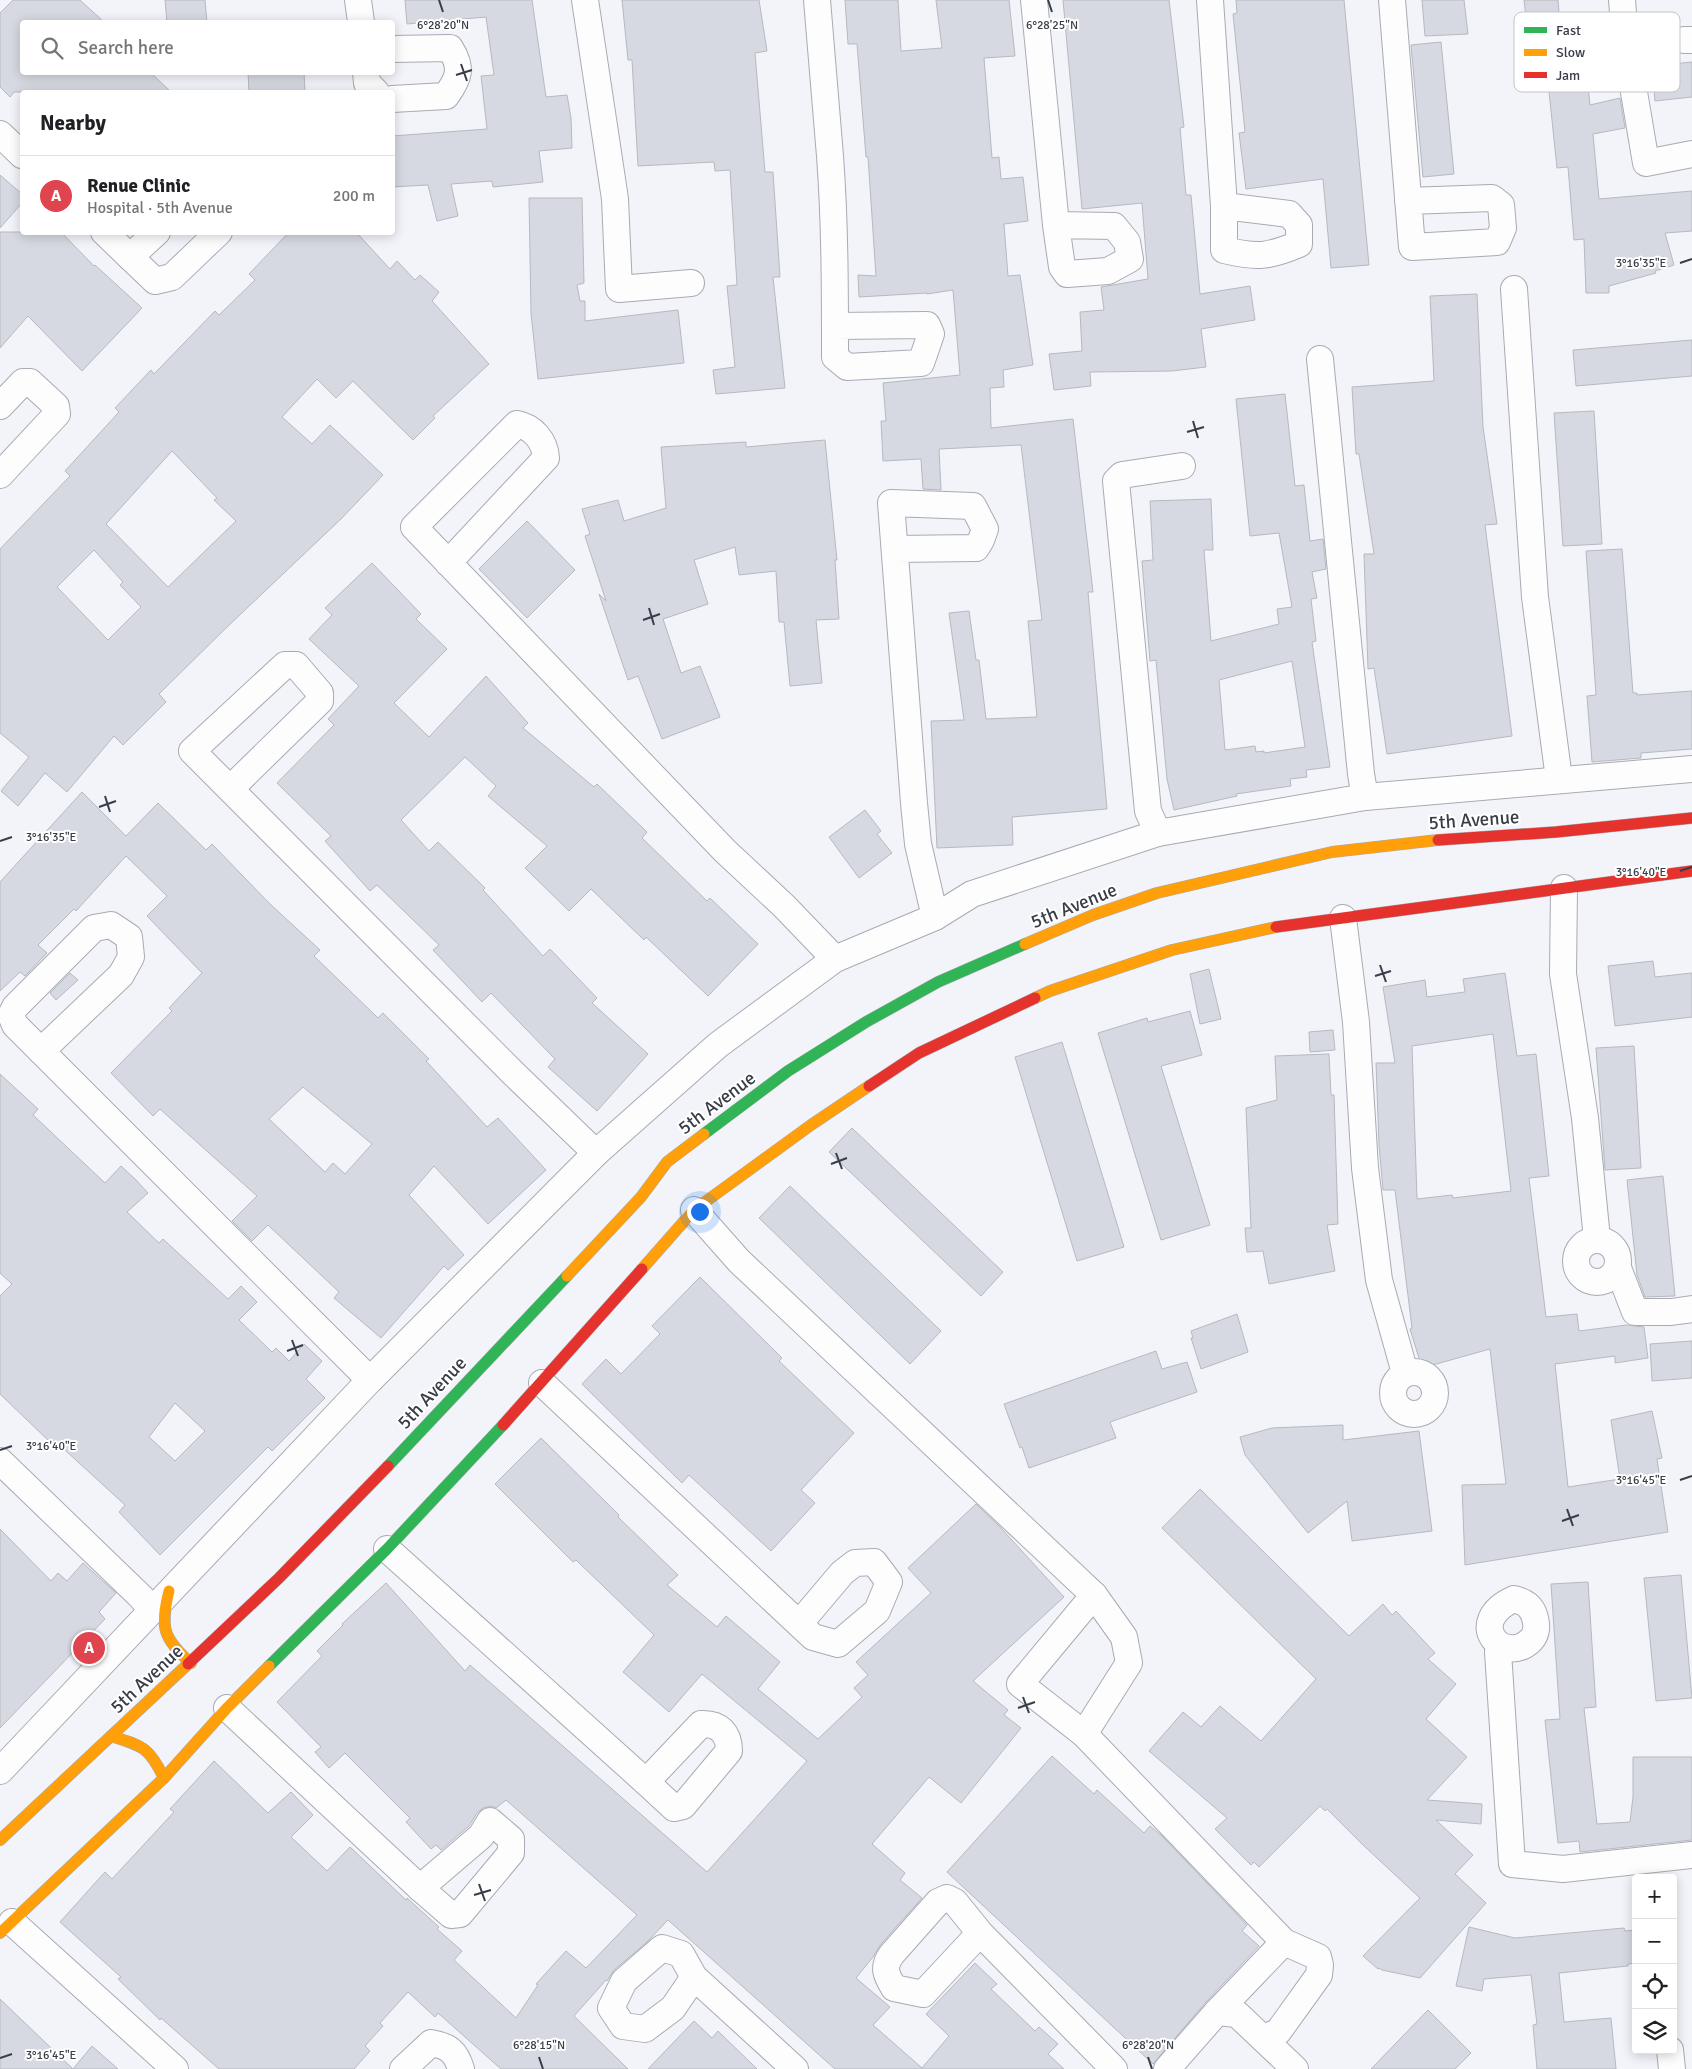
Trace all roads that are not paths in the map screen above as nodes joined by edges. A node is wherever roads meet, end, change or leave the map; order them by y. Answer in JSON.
{"nodes":[{"id":1,"x":358,"y":0,"type":"edge"},
{"id":2,"x":585,"y":0,"type":"edge"},
{"id":3,"x":817,"y":0,"type":"edge"},
{"id":4,"x":1034,"y":0,"type":"edge"},
{"id":5,"x":1210,"y":0,"type":"edge"},
{"id":6,"x":1392,"y":0,"type":"edge"},
{"id":7,"x":361,"y":20,"type":"edge"},
{"id":8,"x":395,"y":50,"type":"edge"},
{"id":9,"x":366,"y":75,"type":"edge"},
{"id":10,"x":374,"y":90,"type":"edge"},
{"id":11,"x":1635,"y":92,"type":"edge"},
{"id":12,"x":395,"y":99,"type":"edge"},
{"id":13,"x":0,"y":134,"type":"edge"},
{"id":14,"x":20,"y":153,"type":"edge"},
{"id":15,"x":1692,"y":154,"type":"edge"},
{"id":16,"x":1408,"y":201,"type":"dead end"},
{"id":17,"x":1224,"y":206,"type":"dead end"},
{"id":18,"x":1056,"y":225,"type":"dead end"},
{"id":19,"x":107,"y":235,"type":"edge"},
{"id":20,"x":154,"y":235,"type":"edge"},
{"id":21,"x":216,"y":235,"type":"edge"},
{"id":22,"x":130,"y":257,"type":"junction"},
{"id":23,"x":691,"y":283,"type":"dead end"},
{"id":24,"x":1514,"y":289,"type":"dead end"},
{"id":25,"x":835,"y":326,"type":"dead end"},
{"id":26,"x":1320,"y":359,"type":"dead end"},
{"id":27,"x":0,"y":406,"type":"edge"},
{"id":28,"x":1182,"y":466,"type":"dead end"},
{"id":29,"x":0,"y":475,"type":"edge"},
{"id":30,"x":895,"y":549,"type":"dead end"},
{"id":31,"x":448,"y":563,"type":"junction"},
{"id":32,"x":1692,"y":769,"type":"edge"},
{"id":33,"x":1559,"y":779,"type":"junction"},
{"id":34,"x":230,"y":790,"type":"junction"},
{"id":35,"x":1365,"y":797,"type":"junction"},
{"id":36,"x":1692,"y":818,"type":"edge"},
{"id":37,"x":1158,"y":832,"type":"junction"},
{"id":38,"x":1692,"y":871,"type":"edge"},
{"id":39,"x":1564,"y":888,"type":"junction"},
{"id":40,"x":935,"y":917,"type":"junction"},
{"id":41,"x":1343,"y":918,"type":"junction"},
{"id":42,"x":835,"y":959,"type":"junction"},
{"id":43,"x":41,"y":1051,"type":"junction"},
{"id":44,"x":596,"y":1153,"type":"junction"},
{"id":45,"x":694,"y":1210,"type":"junction"},
{"id":46,"x":1596,"y":1239,"type":"junction"},
{"id":47,"x":1618,"y":1268,"type":"junction"},
{"id":48,"x":1692,"y":1310,"type":"edge"},
{"id":49,"x":1405,"y":1373,"type":"dead end"},
{"id":50,"x":370,"y":1380,"type":"junction"},
{"id":51,"x":542,"y":1383,"type":"junction"},
{"id":52,"x":0,"y":1461,"type":"edge"},
{"id":53,"x":387,"y":1549,"type":"junction"},
{"id":54,"x":1094,"y":1595,"type":"junction"},
{"id":55,"x":160,"y":1601,"type":"junction"},
{"id":56,"x":800,"y":1624,"type":"dead end"},
{"id":57,"x":1501,"y":1646,"type":"dead end"},
{"id":58,"x":191,"y":1663,"type":"junction"},
{"id":59,"x":227,"y":1708,"type":"junction"},
{"id":60,"x":1084,"y":1734,"type":"junction"},
{"id":61,"x":111,"y":1736,"type":"junction"},
{"id":62,"x":0,"y":1772,"type":"edge"},
{"id":63,"x":164,"y":1778,"type":"junction"},
{"id":64,"x":646,"y":1782,"type":"dead end"},
{"id":65,"x":0,"y":1840,"type":"edge"},
{"id":66,"x":1692,"y":1855,"type":"edge"},
{"id":67,"x":1664,"y":1868,"type":"edge"},
{"id":68,"x":420,"y":1888,"type":"dead end"},
{"id":69,"x":6,"y":1927,"type":"edge"},
{"id":70,"x":980,"y":1933,"type":"dead end"},
{"id":71,"x":1284,"y":1942,"type":"junction"},
{"id":72,"x":694,"y":1978,"type":"dead end"},
{"id":73,"x":1217,"y":2012,"type":"junction"},
{"id":74,"x":1263,"y":2038,"type":"junction"},
{"id":75,"x":1670,"y":2054,"type":"edge"},
{"id":76,"x":175,"y":2069,"type":"edge"},
{"id":77,"x":402,"y":2069,"type":"edge"},
{"id":78,"x":462,"y":2069,"type":"edge"},
{"id":79,"x":795,"y":2069,"type":"edge"},
{"id":80,"x":1114,"y":2069,"type":"edge"},
{"id":81,"x":1168,"y":2069,"type":"edge"},
{"id":82,"x":1295,"y":2069,"type":"edge"},
{"id":83,"x":1672,"y":2069,"type":"edge"}],
"edges":[{"from":1,"to":7,"type":"street"},
{"from":2,"to":23,"type":"street"},
{"from":3,"to":25,"type":"street"},
{"from":4,"to":18,"type":"street"},
{"from":5,"to":17,"type":"street"},
{"from":6,"to":16,"type":"street"},
{"from":8,"to":12,"type":"street"},
{"from":9,"to":10,"type":"street"},
{"from":11,"to":15,"type":"street"},
{"from":13,"to":14,"type":"street"},
{"from":19,"to":22,"type":"street"},
{"from":20,"to":22,"type":"street"},
{"from":21,"to":22,"type":"street"},
{"from":24,"to":33,"type":"street"},
{"from":26,"to":35,"type":"street"},
{"from":27,"to":29,"type":"street"},
{"from":28,"to":37,"type":"street"},
{"from":30,"to":40,"type":"street"},
{"from":31,"to":31,"type":"street"},
{"from":31,"to":42,"type":"street"},
{"from":32,"to":33,"type":"street"},
{"from":33,"to":35,"type":"street"},
{"from":34,"to":34,"type":"street"},
{"from":34,"to":44,"type":"street"},
{"from":35,"to":37,"type":"street"},
{"from":36,"to":58,"type":"street","name":"5th Avenue"},
{"from":37,"to":40,"type":"street"},
{"from":38,"to":39,"type":"street"},
{"from":39,"to":41,"type":"street"},
{"from":39,"to":46,"type":"street"},
{"from":40,"to":42,"type":"street"},
{"from":41,"to":45,"type":"street"},
{"from":41,"to":49,"type":"street"},
{"from":42,"to":44,"type":"street"},
{"from":43,"to":43,"type":"street"},
{"from":43,"to":50,"type":"street"},
{"from":44,"to":50,"type":"street"},
{"from":45,"to":51,"type":"street"},
{"from":45,"to":54,"type":"street"},
{"from":46,"to":47,"type":"street"},
{"from":46,"to":47,"type":"street"},
{"from":47,"to":48,"type":"street"},
{"from":50,"to":55,"type":"street"},
{"from":51,"to":53,"type":"street"},
{"from":51,"to":56,"type":"street"},
{"from":52,"to":55,"type":"street"},
{"from":53,"to":59,"type":"street"},
{"from":53,"to":64,"type":"street"},
{"from":54,"to":60,"type":"street"},
{"from":54,"to":60,"type":"street"},
{"from":55,"to":58,"type":"street"},
{"from":55,"to":62,"type":"street"},
{"from":57,"to":67,"type":"street"},
{"from":58,"to":61,"type":"street","name":"5th Avenue"},
{"from":59,"to":63,"type":"street"},
{"from":59,"to":68,"type":"street"},
{"from":60,"to":71,"type":"street"},
{"from":61,"to":63,"type":"street"},
{"from":61,"to":65,"type":"street","name":"5th Avenue"},
{"from":63,"to":69,"type":"street"},
{"from":66,"to":67,"type":"street"},
{"from":69,"to":76,"type":"street"},
{"from":70,"to":80,"type":"street"},
{"from":71,"to":73,"type":"street"},
{"from":71,"to":74,"type":"street"},
{"from":72,"to":79,"type":"street"},
{"from":73,"to":74,"type":"street"},
{"from":73,"to":81,"type":"street"},
{"from":74,"to":82,"type":"street"},
{"from":75,"to":83,"type":"street"},
{"from":77,"to":78,"type":"street"}]}
